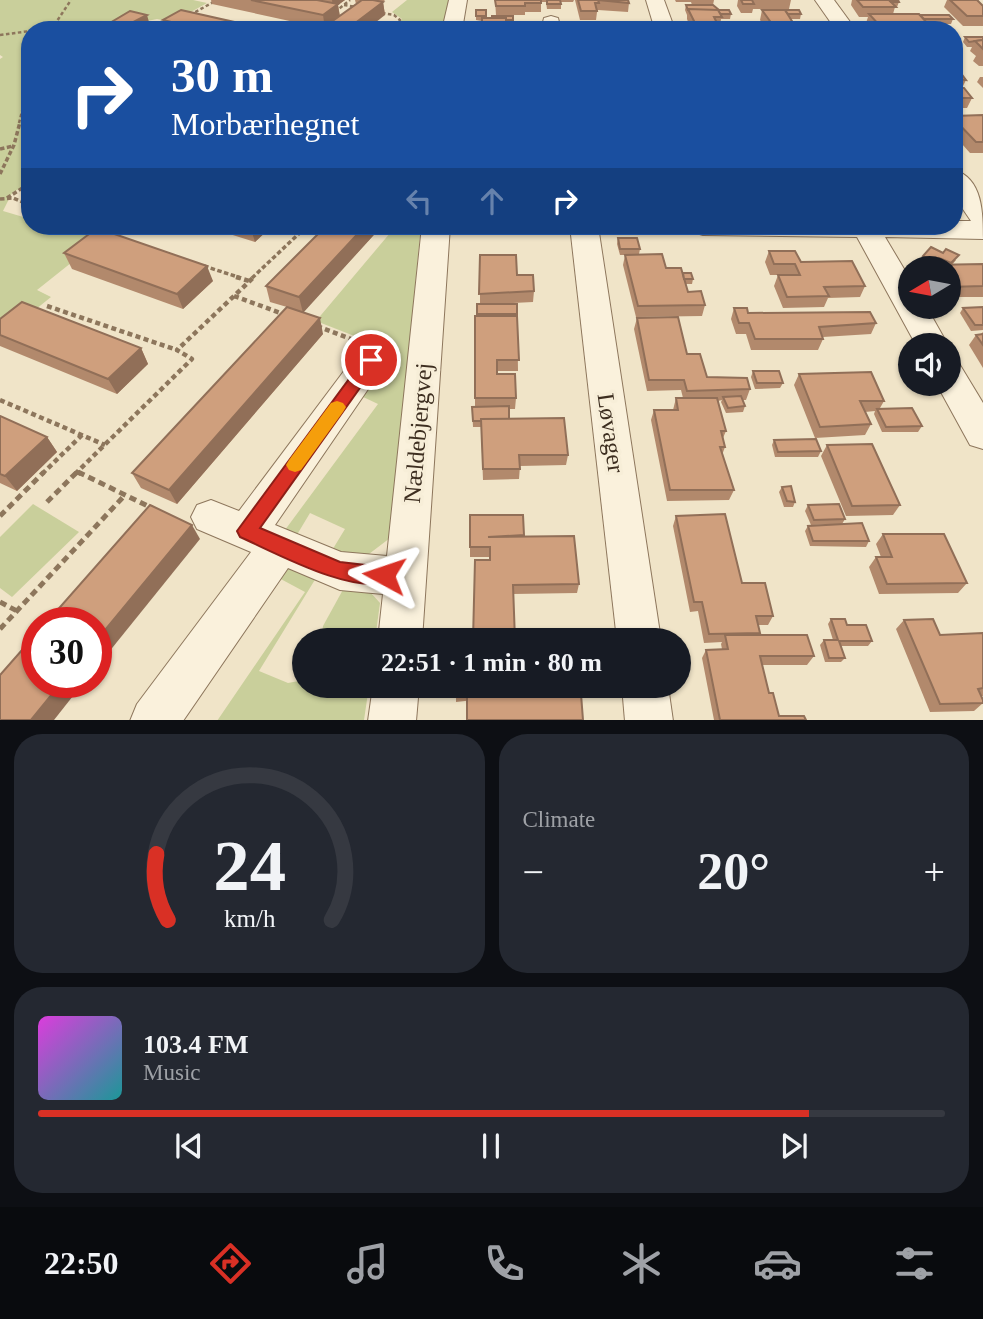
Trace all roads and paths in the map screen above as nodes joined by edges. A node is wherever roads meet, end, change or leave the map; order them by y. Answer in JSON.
{"nodes":[{"id":1,"x":71,"y":0,"type":"edge"},
{"id":2,"x":217,"y":0,"type":"edge"},
{"id":3,"x":350,"y":0,"type":"edge"},
{"id":4,"x":458,"y":0,"type":"edge"},
{"id":5,"x":654,"y":0,"type":"edge"},
{"id":6,"x":824,"y":0,"type":"edge"},
{"id":7,"x":344,"y":5,"type":"junction"},
{"id":8,"x":356,"y":8,"type":"edge"},
{"id":9,"x":382,"y":13,"type":"edge"},
{"id":10,"x":341,"y":14,"type":"edge"},
{"id":11,"x":186,"y":18,"type":"edge"},
{"id":12,"x":56,"y":21,"type":"edge"},
{"id":13,"x":399,"y":21,"type":"edge"},
{"id":14,"x":454,"y":21,"type":"edge"},
{"id":15,"x":662,"y":21,"type":"edge"},
{"id":16,"x":839,"y":21,"type":"edge"},
{"id":17,"x":21,"y":32,"type":"edge"},
{"id":18,"x":0,"y":35,"type":"edge"},
{"id":19,"x":21,"y":117,"type":"edge"},
{"id":20,"x":14,"y":145,"type":"junction"},
{"id":21,"x":0,"y":149,"type":"edge"},
{"id":22,"x":0,"y":174,"type":"edge"},
{"id":23,"x":21,"y":189,"type":"edge"},
{"id":24,"x":963,"y":190,"type":"edge"},
{"id":25,"x":8,"y":198,"type":"junction"},
{"id":26,"x":0,"y":199,"type":"edge"},
{"id":27,"x":21,"y":202,"type":"edge"},
{"id":28,"x":983,"y":218,"type":"edge"},
{"id":29,"x":963,"y":230,"type":"edge"},
{"id":30,"x":983,"y":230,"type":"edge"},
{"id":31,"x":298,"y":235,"type":"edge"},
{"id":32,"x":435,"y":235,"type":"edge"},
{"id":33,"x":585,"y":235,"type":"edge"},
{"id":34,"x":870,"y":235,"type":"edge"},
{"id":35,"x":198,"y":264,"type":"edge"},
{"id":36,"x":249,"y":281,"type":"junction"},
{"id":37,"x":898,"y":285,"type":"edge"},
{"id":38,"x":234,"y":296,"type":"junction"},
{"id":39,"x":47,"y":306,"type":"dead end"},
{"id":40,"x":286,"y":315,"type":"edge"},
{"id":41,"x":313,"y":325,"type":"edge"},
{"id":42,"x":177,"y":350,"type":"junction"},
{"id":43,"x":371,"y":360,"type":"joint"},
{"id":44,"x":961,"y":396,"type":"edge"},
{"id":45,"x":0,"y":400,"type":"edge"},
{"id":46,"x":82,"y":435,"type":"junction"},
{"id":47,"x":983,"y":435,"type":"edge"},
{"id":48,"x":104,"y":445,"type":"junction"},
{"id":49,"x":77,"y":472,"type":"junction"},
{"id":50,"x":125,"y":495,"type":"junction"},
{"id":51,"x":47,"y":502,"type":"dead end"},
{"id":52,"x":162,"y":513,"type":"edge"},
{"id":53,"x":0,"y":516,"type":"edge"},
{"id":54,"x":246,"y":531,"type":"junction"},
{"id":55,"x":406,"y":577,"type":"junction"},
{"id":56,"x":0,"y":602,"type":"edge"},
{"id":57,"x":17,"y":611,"type":"junction"},
{"id":58,"x":401,"y":628,"type":"edge"},
{"id":59,"x":637,"y":628,"type":"edge"},
{"id":60,"x":0,"y":629,"type":"edge"},
{"id":61,"x":395,"y":698,"type":"edge"},
{"id":62,"x":646,"y":698,"type":"edge"},
{"id":63,"x":154,"y":720,"type":"edge"},
{"id":64,"x":392,"y":720,"type":"edge"},
{"id":65,"x":649,"y":720,"type":"edge"}],
"edges":[{"from":1,"to":12,"type":"path"},
{"from":2,"to":11,"type":"path"},
{"from":3,"to":7,"type":"path"},
{"from":4,"to":14,"type":"street"},
{"from":5,"to":15,"type":"street"},
{"from":6,"to":16,"type":"street"},
{"from":7,"to":8,"type":"path"},
{"from":7,"to":10,"type":"path"},
{"from":9,"to":13,"type":"path"},
{"from":17,"to":18,"type":"path"},
{"from":19,"to":20,"type":"path"},
{"from":20,"to":21,"type":"path"},
{"from":20,"to":22,"type":"path"},
{"from":23,"to":25,"type":"path"},
{"from":24,"to":28,"type":"street"},
{"from":25,"to":26,"type":"path"},
{"from":25,"to":27,"type":"path"},
{"from":29,"to":30,"type":"street"},
{"from":31,"to":36,"type":"path"},
{"from":32,"to":55,"type":"street","name":"Nældebjergvej"},
{"from":33,"to":59,"type":"street","name":"Løvager"},
{"from":34,"to":37,"type":"street"},
{"from":35,"to":36,"type":"path"},
{"from":36,"to":38,"type":"path"},
{"from":38,"to":40,"type":"path"},
{"from":38,"to":42,"type":"path"},
{"from":39,"to":42,"type":"path"},
{"from":41,"to":43,"type":"path"},
{"from":42,"to":48,"type":"path"},
{"from":43,"to":54,"type":"street"},
{"from":44,"to":47,"type":"street"},
{"from":45,"to":46,"type":"path"},
{"from":46,"to":48,"type":"path"},
{"from":46,"to":53,"type":"path"},
{"from":48,"to":49,"type":"path"},
{"from":49,"to":50,"type":"path"},
{"from":49,"to":51,"type":"path"},
{"from":50,"to":52,"type":"path"},
{"from":50,"to":57,"type":"path"},
{"from":54,"to":55,"type":"street"},
{"from":54,"to":63,"type":"street"},
{"from":55,"to":58,"type":"street","name":"Nældebjergvej"},
{"from":56,"to":57,"type":"path"},
{"from":57,"to":60,"type":"path"},
{"from":61,"to":64,"type":"street"},
{"from":62,"to":65,"type":"street"}]}
